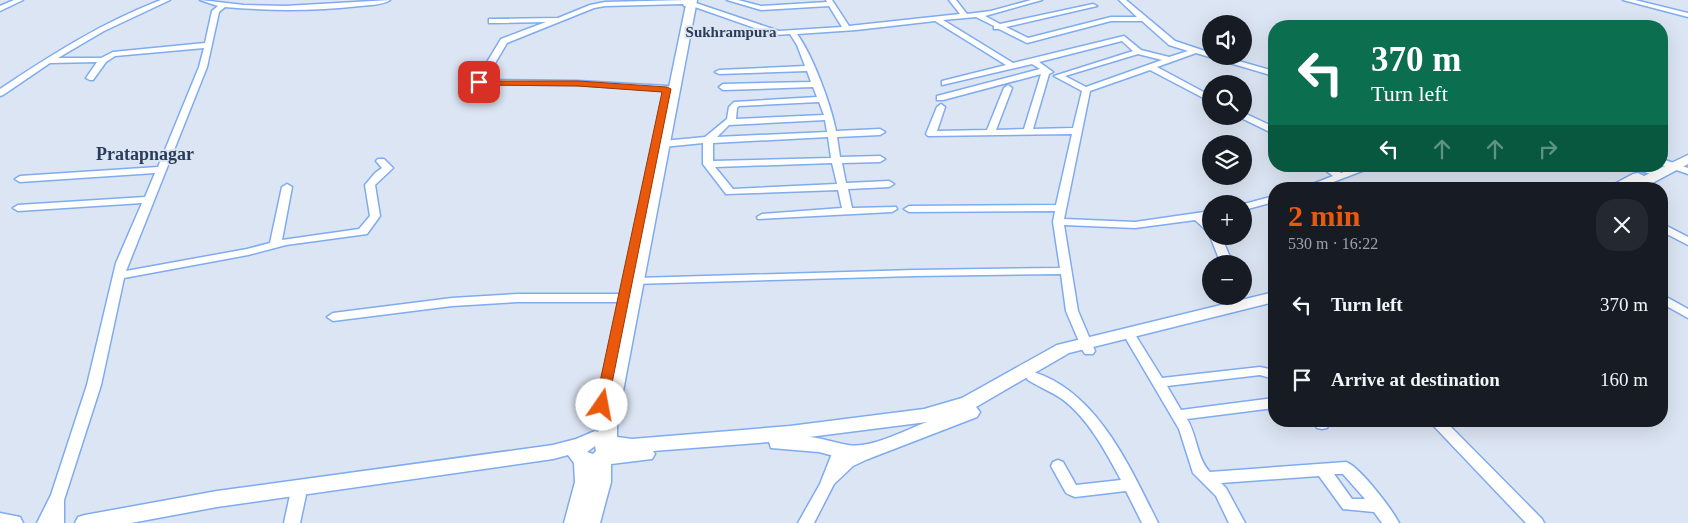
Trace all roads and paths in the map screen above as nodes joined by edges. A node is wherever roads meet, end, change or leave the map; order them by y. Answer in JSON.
{"nodes":[{"id":1,"x":20,"y":0,"type":"edge"},
{"id":2,"x":167,"y":0,"type":"edge"},
{"id":3,"x":203,"y":0,"type":"edge"},
{"id":4,"x":387,"y":0,"type":"edge"},
{"id":5,"x":750,"y":0,"type":"edge"},
{"id":6,"x":952,"y":0,"type":"edge"},
{"id":7,"x":1027,"y":0,"type":"edge"},
{"id":8,"x":1039,"y":0,"type":"edge"},
{"id":9,"x":1122,"y":0,"type":"edge"},
{"id":10,"x":1626,"y":0,"type":"edge"},
{"id":11,"x":731,"y":1,"type":"edge"},
{"id":12,"x":581,"y":2,"type":"dead end"},
{"id":13,"x":689,"y":2,"type":"edge"},
{"id":14,"x":829,"y":2,"type":"edge"},
{"id":15,"x":223,"y":5,"type":"junction"},
{"id":16,"x":592,"y":6,"type":"junction"},
{"id":17,"x":1093,"y":6,"type":"dead end"},
{"id":18,"x":0,"y":9,"type":"edge"},
{"id":19,"x":980,"y":14,"type":"junction"},
{"id":20,"x":1688,"y":15,"type":"edge"},
{"id":21,"x":965,"y":16,"type":"junction"},
{"id":22,"x":1144,"y":19,"type":"junction"},
{"id":23,"x":559,"y":20,"type":"junction"},
{"id":24,"x":936,"y":20,"type":"junction"},
{"id":25,"x":492,"y":21,"type":"dead end"},
{"id":26,"x":997,"y":27,"type":"junction"},
{"id":27,"x":846,"y":28,"type":"junction"},
{"id":28,"x":792,"y":32,"type":"junction"},
{"id":29,"x":1172,"y":43,"type":"junction"},
{"id":30,"x":207,"y":45,"type":"junction"},
{"id":31,"x":1195,"y":51,"type":"junction"},
{"id":32,"x":1138,"y":52,"type":"junction"},
{"id":33,"x":1202,"y":53,"type":"edge"},
{"id":34,"x":1174,"y":59,"type":"junction"},
{"id":35,"x":103,"y":60,"type":"junction"},
{"id":36,"x":49,"y":61,"type":"junction"},
{"id":37,"x":1033,"y":61,"type":"junction"},
{"id":38,"x":1243,"y":65,"type":"edge"},
{"id":39,"x":1012,"y":66,"type":"junction"},
{"id":40,"x":1150,"y":67,"type":"junction"},
{"id":41,"x":810,"y":68,"type":"junction"},
{"id":42,"x":1046,"y":70,"type":"junction"},
{"id":43,"x":718,"y":72,"type":"dead end"},
{"id":44,"x":1268,"y":72,"type":"edge"},
{"id":45,"x":1058,"y":76,"type":"junction"},
{"id":46,"x":90,"y":78,"type":"dead end"},
{"id":47,"x":945,"y":83,"type":"dead end"},
{"id":48,"x":817,"y":84,"type":"junction"},
{"id":49,"x":723,"y":87,"type":"dead end"},
{"id":50,"x":1008,"y":88,"type":"dead end"},
{"id":51,"x":667,"y":89,"type":"junction"},
{"id":52,"x":1086,"y":90,"type":"junction"},
{"id":53,"x":0,"y":93,"type":"edge"},
{"id":54,"x":1202,"y":94,"type":"edge"},
{"id":55,"x":823,"y":99,"type":"junction"},
{"id":56,"x":829,"y":117,"type":"junction"},
{"id":57,"x":731,"y":120,"type":"junction"},
{"id":58,"x":1252,"y":120,"type":"edge"},
{"id":59,"x":1268,"y":128,"type":"edge"},
{"id":60,"x":1028,"y":131,"type":"junction"},
{"id":61,"x":1076,"y":131,"type":"junction"},
{"id":62,"x":880,"y":132,"type":"dead end"},
{"id":63,"x":991,"y":132,"type":"junction"},
{"id":64,"x":830,"y":134,"type":"junction"},
{"id":65,"x":708,"y":140,"type":"junction"},
{"id":66,"x":663,"y":144,"type":"junction"},
{"id":67,"x":1688,"y":150,"type":"edge"},
{"id":68,"x":880,"y":158,"type":"dead end"},
{"id":69,"x":1688,"y":159,"type":"edge"},
{"id":70,"x":836,"y":160,"type":"junction"},
{"id":71,"x":382,"y":161,"type":"dead end"},
{"id":72,"x":708,"y":164,"type":"junction"},
{"id":73,"x":1668,"y":164,"type":"edge"},
{"id":74,"x":1668,"y":166,"type":"edge"},
{"id":75,"x":1668,"y":169,"type":"edge"},
{"id":76,"x":161,"y":170,"type":"junction"},
{"id":77,"x":1688,"y":171,"type":"edge"},
{"id":78,"x":1334,"y":172,"type":"edge"},
{"id":79,"x":1354,"y":172,"type":"edge"},
{"id":80,"x":1652,"y":172,"type":"edge"},
{"id":81,"x":1656,"y":172,"type":"edge"},
{"id":82,"x":1341,"y":177,"type":"junction"},
{"id":83,"x":20,"y":179,"type":"dead end"},
{"id":84,"x":1326,"y":182,"type":"edge"},
{"id":85,"x":1629,"y":182,"type":"edge"},
{"id":86,"x":1641,"y":182,"type":"edge"},
{"id":87,"x":888,"y":184,"type":"dead end"},
{"id":88,"x":842,"y":186,"type":"junction"},
{"id":89,"x":287,"y":187,"type":"dead end"},
{"id":90,"x":148,"y":200,"type":"junction"},
{"id":91,"x":1268,"y":201,"type":"edge"},
{"id":92,"x":1252,"y":205,"type":"edge"},
{"id":93,"x":18,"y":208,"type":"dead end"},
{"id":94,"x":1060,"y":208,"type":"junction"},
{"id":95,"x":892,"y":209,"type":"dead end"},
{"id":96,"x":909,"y":209,"type":"dead end"},
{"id":97,"x":848,"y":211,"type":"junction"},
{"id":98,"x":1202,"y":215,"type":"edge"},
{"id":99,"x":1198,"y":216,"type":"junction"},
{"id":100,"x":762,"y":217,"type":"dead end"},
{"id":101,"x":1202,"y":220,"type":"edge"},
{"id":102,"x":1058,"y":222,"type":"junction"},
{"id":103,"x":1668,"y":227,"type":"edge"},
{"id":104,"x":1668,"y":229,"type":"edge"},
{"id":105,"x":1688,"y":232,"type":"edge"},
{"id":106,"x":1688,"y":242,"type":"edge"},
{"id":107,"x":275,"y":245,"type":"junction"},
{"id":108,"x":1066,"y":271,"type":"junction"},
{"id":109,"x":119,"y":276,"type":"junction"},
{"id":110,"x":637,"y":282,"type":"junction"},
{"id":111,"x":1668,"y":296,"type":"edge"},
{"id":112,"x":625,"y":298,"type":"junction"},
{"id":113,"x":1268,"y":298,"type":"edge"},
{"id":114,"x":1252,"y":299,"type":"edge"},
{"id":115,"x":1668,"y":302,"type":"edge"},
{"id":116,"x":1227,"y":305,"type":"edge"},
{"id":117,"x":1268,"y":306,"type":"edge"},
{"id":118,"x":1688,"y":308,"type":"edge"},
{"id":119,"x":1688,"y":314,"type":"edge"},
{"id":120,"x":332,"y":317,"type":"dead end"},
{"id":121,"x":1132,"y":340,"type":"junction"},
{"id":122,"x":1088,"y":347,"type":"junction"},
{"id":123,"x":1268,"y":372,"type":"edge"},
{"id":124,"x":1033,"y":377,"type":"junction"},
{"id":125,"x":1158,"y":383,"type":"junction"},
{"id":126,"x":1268,"y":404,"type":"edge"},
{"id":127,"x":972,"y":406,"type":"junction"},
{"id":128,"x":1177,"y":415,"type":"junction"},
{"id":129,"x":928,"y":421,"type":"junction"},
{"id":130,"x":856,"y":426,"type":"junction"},
{"id":131,"x":1442,"y":427,"type":"edge"},
{"id":132,"x":840,"y":450,"type":"junction"},
{"id":133,"x":590,"y":451,"type":"junction"},
{"id":134,"x":868,"y":452,"type":"junction"},
{"id":135,"x":1058,"y":466,"type":"dead end"},
{"id":136,"x":1322,"y":469,"type":"junction"},
{"id":137,"x":1207,"y":478,"type":"junction"},
{"id":138,"x":827,"y":484,"type":"junction"},
{"id":139,"x":1131,"y":485,"type":"junction"},
{"id":140,"x":59,"y":495,"type":"junction"},
{"id":141,"x":298,"y":495,"type":"junction"},
{"id":142,"x":1379,"y":506,"type":"junction"},
{"id":143,"x":0,"y":521,"type":"edge"},
{"id":144,"x":12,"y":523,"type":"edge"},
{"id":145,"x":44,"y":523,"type":"edge"},
{"id":146,"x":56,"y":523,"type":"edge"},
{"id":147,"x":85,"y":523,"type":"edge"},
{"id":148,"x":130,"y":523,"type":"edge"},
{"id":149,"x":292,"y":523,"type":"edge"},
{"id":150,"x":574,"y":523,"type":"edge"},
{"id":151,"x":590,"y":523,"type":"edge"},
{"id":152,"x":806,"y":523,"type":"edge"},
{"id":153,"x":1150,"y":523,"type":"edge"},
{"id":154,"x":1237,"y":523,"type":"edge"},
{"id":155,"x":1391,"y":523,"type":"edge"},
{"id":156,"x":1536,"y":523,"type":"edge"}],
"edges":[{"from":1,"to":18,"type":"street"},
{"from":2,"to":36,"type":"street"},
{"from":3,"to":15,"type":"street"},
{"from":4,"to":15,"type":"street"},
{"from":5,"to":11,"type":"street"},
{"from":6,"to":21,"type":"street"},
{"from":7,"to":19,"type":"street"},
{"from":8,"to":19,"type":"street"},
{"from":9,"to":22,"type":"street"},
{"from":10,"to":20,"type":"street"},
{"from":11,"to":14,"type":"street"},
{"from":12,"to":16,"type":"street"},
{"from":13,"to":16,"type":"street"},
{"from":13,"to":28,"type":"street"},
{"from":13,"to":51,"type":"main road"},
{"from":13,"to":66,"type":"main road"},
{"from":14,"to":27,"type":"street"},
{"from":15,"to":30,"type":"street"},
{"from":16,"to":23,"type":"street"},
{"from":17,"to":26,"type":"street"},
{"from":19,"to":21,"type":"street"},
{"from":19,"to":26,"type":"street"},
{"from":21,"to":24,"type":"street"},
{"from":22,"to":26,"type":"street"},
{"from":22,"to":29,"type":"street"},
{"from":23,"to":25,"type":"street"},
{"from":23,"to":51,"type":"street"},
{"from":24,"to":27,"type":"street"},
{"from":24,"to":39,"type":"street"},
{"from":27,"to":28,"type":"street"},
{"from":28,"to":41,"type":"street"},
{"from":29,"to":31,"type":"street"},
{"from":29,"to":34,"type":"street"},
{"from":30,"to":35,"type":"street"},
{"from":30,"to":76,"type":"street"},
{"from":31,"to":33,"type":"street"},
{"from":31,"to":34,"type":"street"},
{"from":32,"to":34,"type":"street"},
{"from":32,"to":37,"type":"street"},
{"from":32,"to":45,"type":"street"},
{"from":34,"to":40,"type":"street"},
{"from":35,"to":36,"type":"street"},
{"from":35,"to":46,"type":"street"},
{"from":36,"to":53,"type":"street"},
{"from":37,"to":39,"type":"street"},
{"from":37,"to":42,"type":"street"},
{"from":38,"to":44,"type":"street"},
{"from":39,"to":47,"type":"street"},
{"from":40,"to":52,"type":"street"},
{"from":40,"to":54,"type":"street"},
{"from":41,"to":43,"type":"street"},
{"from":41,"to":48,"type":"street"},
{"from":42,"to":45,"type":"street"},
{"from":42,"to":60,"type":"street"},
{"from":42,"to":63,"type":"street"},
{"from":45,"to":52,"type":"street"},
{"from":48,"to":49,"type":"street"},
{"from":48,"to":55,"type":"street"},
{"from":50,"to":63,"type":"street"},
{"from":51,"to":112,"type":"main road"},
{"from":52,"to":61,"type":"street"},
{"from":55,"to":56,"type":"street"},
{"from":55,"to":57,"type":"street"},
{"from":56,"to":57,"type":"street"},
{"from":56,"to":64,"type":"street"},
{"from":57,"to":65,"type":"street"},
{"from":58,"to":59,"type":"street"},
{"from":60,"to":61,"type":"street"},
{"from":60,"to":63,"type":"street"},
{"from":61,"to":94,"type":"street"},
{"from":62,"to":64,"type":"street"},
{"from":64,"to":65,"type":"street"},
{"from":64,"to":70,"type":"street"},
{"from":65,"to":66,"type":"street"},
{"from":65,"to":72,"type":"street"},
{"from":66,"to":110,"type":"main road"},
{"from":67,"to":73,"type":"main road"},
{"from":68,"to":70,"type":"street"},
{"from":69,"to":74,"type":"main road"},
{"from":70,"to":72,"type":"street"},
{"from":70,"to":88,"type":"street"},
{"from":71,"to":107,"type":"street"},
{"from":72,"to":88,"type":"street"},
{"from":75,"to":77,"type":"street"},
{"from":76,"to":83,"type":"street"},
{"from":76,"to":90,"type":"street"},
{"from":78,"to":82,"type":"street"},
{"from":79,"to":82,"type":"street"},
{"from":80,"to":85,"type":"main road"},
{"from":81,"to":86,"type":"main road"},
{"from":82,"to":84,"type":"street"},
{"from":87,"to":88,"type":"street"},
{"from":88,"to":97,"type":"street"},
{"from":89,"to":107,"type":"street"},
{"from":90,"to":93,"type":"street"},
{"from":90,"to":109,"type":"street"},
{"from":91,"to":92,"type":"street"},
{"from":94,"to":96,"type":"street"},
{"from":94,"to":102,"type":"street"},
{"from":95,"to":97,"type":"street"},
{"from":97,"to":100,"type":"street"},
{"from":98,"to":99,"type":"street"},
{"from":99,"to":101,"type":"street"},
{"from":99,"to":102,"type":"street"},
{"from":102,"to":108,"type":"street"},
{"from":103,"to":105,"type":"street"},
{"from":104,"to":106,"type":"street"},
{"from":107,"to":109,"type":"street"},
{"from":108,"to":110,"type":"street"},
{"from":108,"to":122,"type":"street"},
{"from":109,"to":140,"type":"street"},
{"from":110,"to":133,"type":"main road"},
{"from":111,"to":118,"type":"street"},
{"from":112,"to":120,"type":"street"},
{"from":112,"to":133,"type":"main road"},
{"from":113,"to":114,"type":"main road"},
{"from":115,"to":119,"type":"street"},
{"from":116,"to":122,"type":"main road"},
{"from":117,"to":121,"type":"main road"},
{"from":121,"to":122,"type":"main road"},
{"from":121,"to":125,"type":"street"},
{"from":122,"to":124,"type":"main road"},
{"from":122,"to":127,"type":"main road"},
{"from":123,"to":125,"type":"street"},
{"from":124,"to":127,"type":"main road"},
{"from":124,"to":139,"type":"street"},
{"from":125,"to":128,"type":"street"},
{"from":126,"to":128,"type":"street"},
{"from":127,"to":129,"type":"main road"},
{"from":128,"to":137,"type":"street"},
{"from":129,"to":130,"type":"main road"},
{"from":129,"to":134,"type":"main road"},
{"from":130,"to":132,"type":"main road"},
{"from":130,"to":133,"type":"main road"},
{"from":131,"to":156,"type":"street"},
{"from":132,"to":133,"type":"main road"},
{"from":132,"to":134,"type":"main road"},
{"from":132,"to":138,"type":"street"},
{"from":133,"to":141,"type":"main road"},
{"from":133,"to":147,"type":"main road"},
{"from":133,"to":150,"type":"main road"},
{"from":133,"to":151,"type":"main road"},
{"from":134,"to":138,"type":"street"},
{"from":135,"to":139,"type":"street"},
{"from":136,"to":137,"type":"street"},
{"from":136,"to":142,"type":"street"},
{"from":136,"to":142,"type":"street"},
{"from":137,"to":154,"type":"street"},
{"from":138,"to":152,"type":"street"},
{"from":139,"to":153,"type":"street"},
{"from":140,"to":145,"type":"street"},
{"from":140,"to":146,"type":"street"},
{"from":141,"to":148,"type":"main road"},
{"from":141,"to":149,"type":"street"},
{"from":142,"to":155,"type":"street"},
{"from":143,"to":144,"type":"main road"}]}
